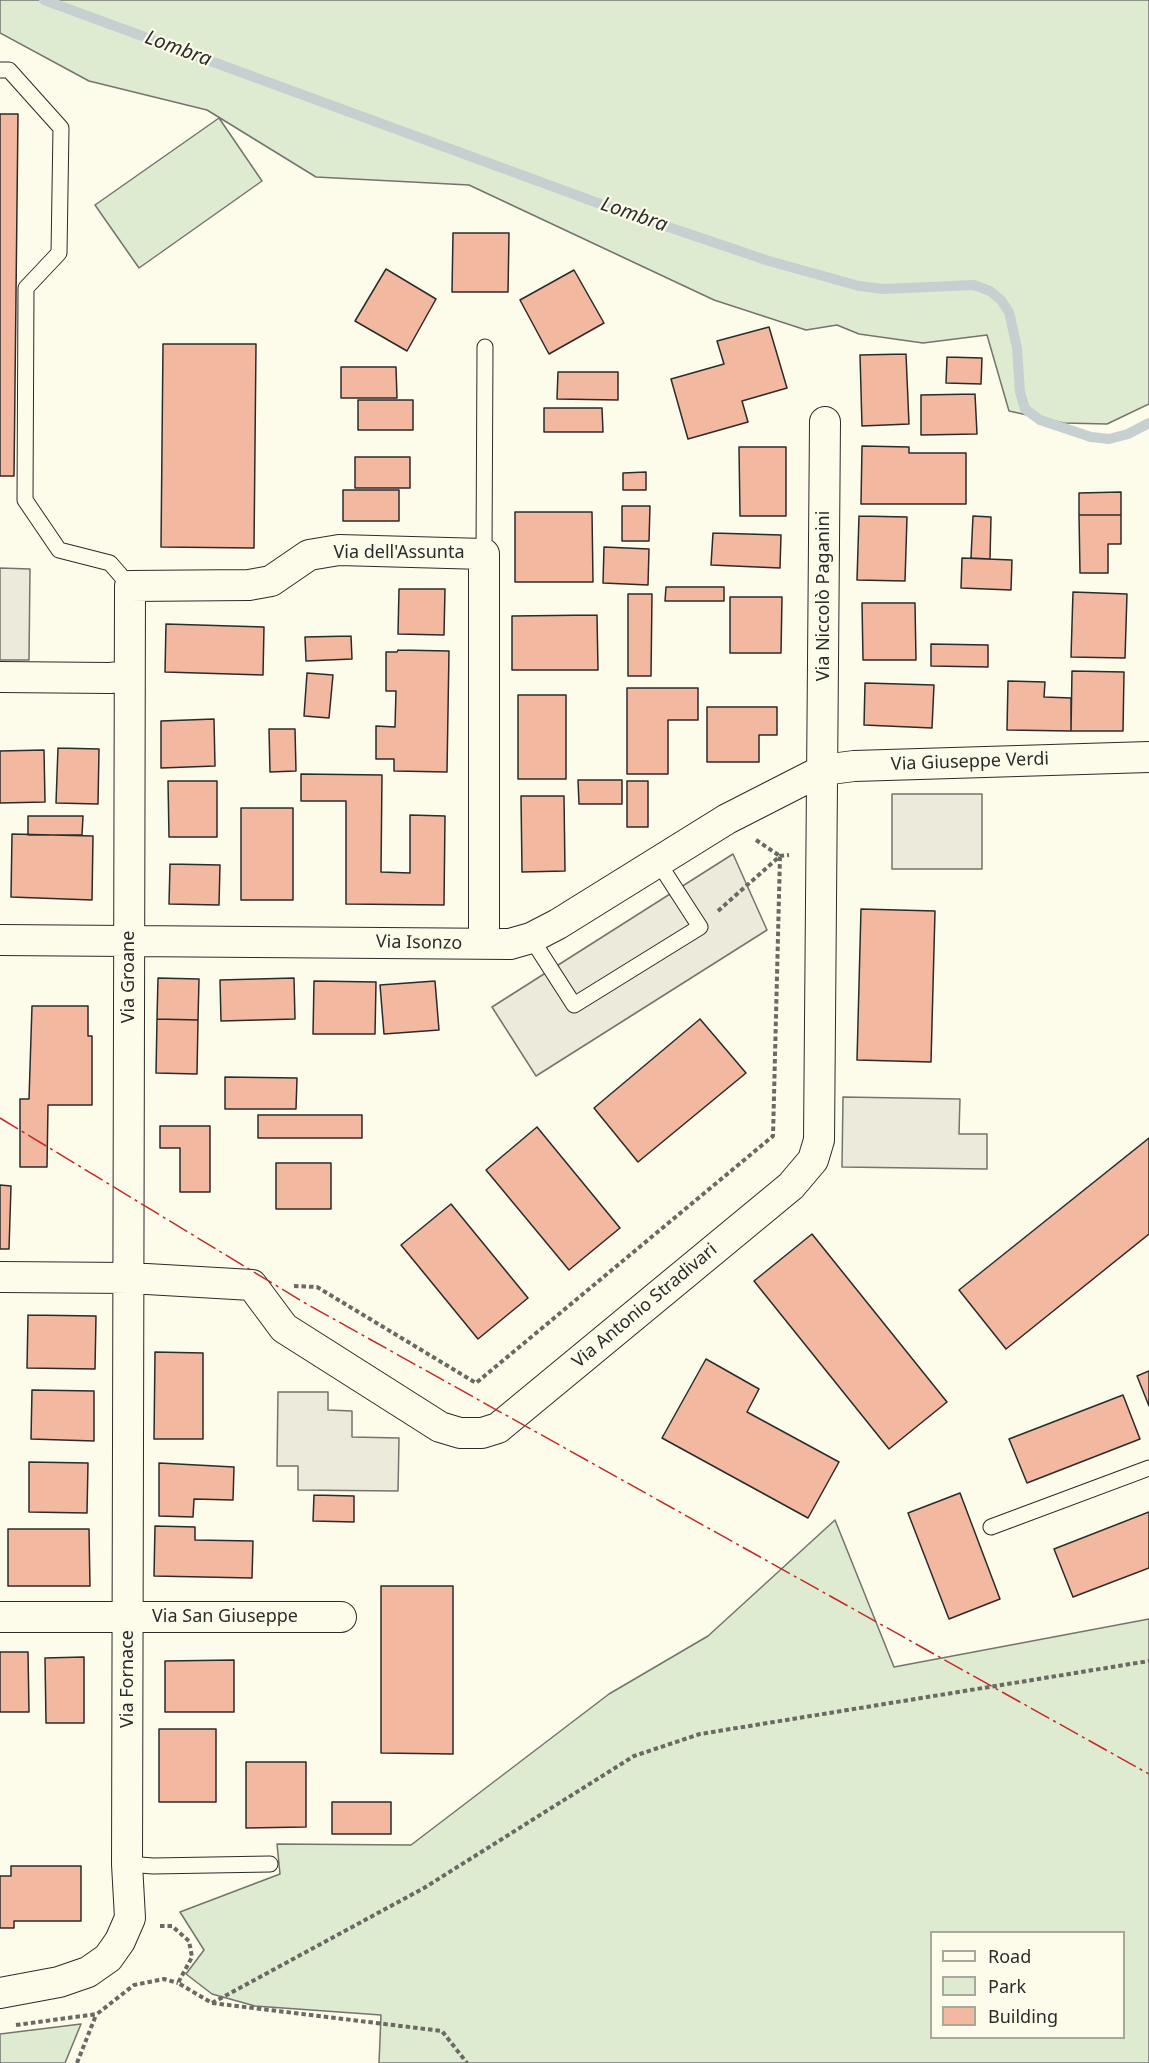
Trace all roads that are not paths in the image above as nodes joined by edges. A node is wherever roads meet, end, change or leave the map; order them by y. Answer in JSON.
{"nodes":[{"id":1,"x":0,"y":70,"type":"edge"},
{"id":2,"x":485,"y":346,"type":"dead end"},
{"id":3,"x":825,"y":422,"type":"dead end"},
{"id":4,"x":484,"y":554,"type":"junction"},
{"id":5,"x":130,"y":586,"type":"junction"},
{"id":6,"x":129,"y":675,"type":"junction"},
{"id":7,"x":0,"y":677,"type":"edge"},
{"id":8,"x":1149,"y":757,"type":"edge"},
{"id":9,"x":823,"y":770,"type":"junction"},
{"id":10,"x":795,"y":784,"type":"joint"},
{"id":11,"x":658,"y":862,"type":"junction"},
{"id":12,"x":531,"y":938,"type":"junction"},
{"id":13,"x":0,"y":940,"type":"edge"},
{"id":14,"x":129,"y":940,"type":"junction"},
{"id":15,"x":484,"y":943,"type":"junction"},
{"id":16,"x":0,"y":1277,"type":"edge"},
{"id":17,"x":129,"y":1278,"type":"junction"},
{"id":18,"x":1149,"y":1468,"type":"edge"},
{"id":19,"x":991,"y":1527,"type":"dead end"},
{"id":20,"x":0,"y":1617,"type":"edge"},
{"id":21,"x":128,"y":1617,"type":"junction"},
{"id":22,"x":341,"y":1617,"type":"dead end"},
{"id":23,"x":126,"y":1864,"type":"junction"},
{"id":24,"x":270,"y":1864,"type":"dead end"},
{"id":25,"x":0,"y":1993,"type":"edge"}],
"edges":[{"from":1,"to":5,"type":"lane"},
{"from":2,"to":4,"type":"lane"},
{"from":3,"to":9,"type":"street","name":"Via Niccolò Paganini"},
{"from":4,"to":5,"type":"street","name":"Via dell'Assunta"},
{"from":4,"to":15,"type":"street","name":"Via dell'Assunta"},
{"from":5,"to":6,"type":"street"},
{"from":6,"to":7,"type":"street"},
{"from":6,"to":14,"type":"street","name":"Via Groane"},
{"from":8,"to":9,"type":"street","name":"Via Giuseppe Verdi"},
{"from":9,"to":10,"type":"street","name":"Via Giuseppe Verdi"},
{"from":9,"to":17,"type":"street","name":"Via Antonio Stradivari"},
{"from":10,"to":11,"type":"street","name":"Via Isonzo"},
{"from":11,"to":12,"type":"street","name":"Via Isonzo"},
{"from":11,"to":12,"type":"lane"},
{"from":12,"to":15,"type":"street","name":"Via Isonzo"},
{"from":13,"to":14,"type":"street","name":"Via Isonzo"},
{"from":14,"to":15,"type":"street","name":"Via Isonzo"},
{"from":14,"to":17,"type":"street","name":"Via Groane"},
{"from":16,"to":17,"type":"street"},
{"from":17,"to":21,"type":"street","name":"Via Fornace"},
{"from":18,"to":19,"type":"lane"},
{"from":20,"to":21,"type":"street","name":"Via San Giuseppe"},
{"from":21,"to":22,"type":"street","name":"Via San Giuseppe"},
{"from":21,"to":23,"type":"street","name":"Via Fornace"},
{"from":23,"to":24,"type":"lane"},
{"from":23,"to":25,"type":"street","name":"Via Fornace"}]}
